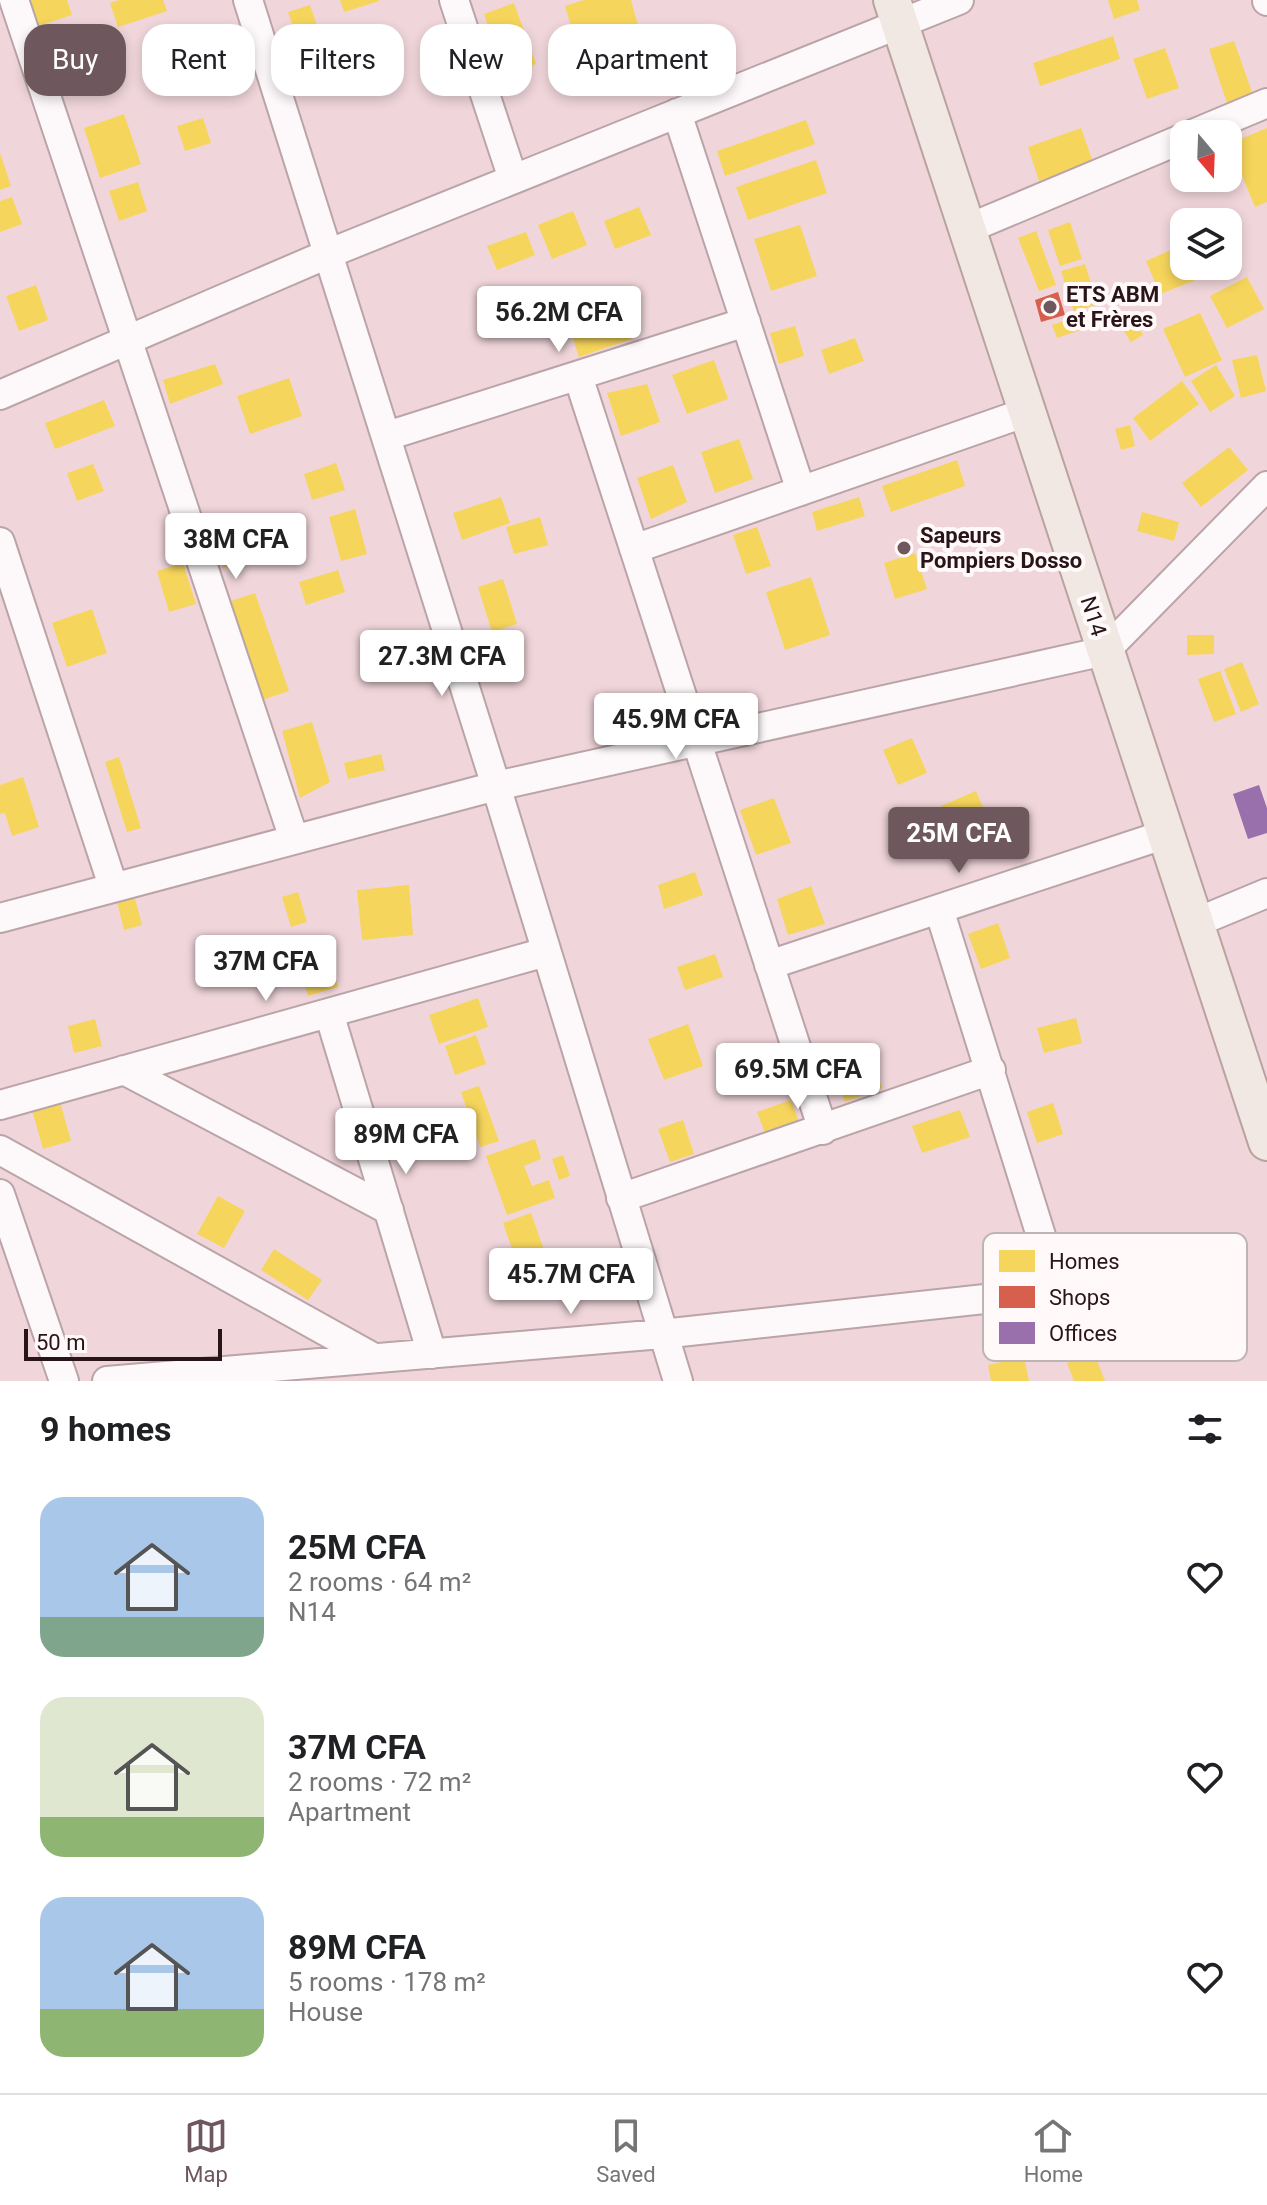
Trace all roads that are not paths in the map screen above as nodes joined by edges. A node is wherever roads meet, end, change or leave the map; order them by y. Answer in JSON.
{"nodes":[{"id":1,"x":248,"y":0,"type":"edge"},
{"id":2,"x":454,"y":0,"type":"edge"},
{"id":3,"x":959,"y":0,"type":"edge"},
{"id":4,"x":896,"y":12,"type":"edge"},
{"id":5,"x":12,"y":19,"type":"edge"},
{"id":6,"x":1267,"y":103,"type":"edge"},
{"id":7,"x":677,"y":113,"type":"junction"},
{"id":8,"x":1226,"y":120,"type":"edge"},
{"id":9,"x":1170,"y":144,"type":"edge"},
{"id":10,"x":513,"y":179,"type":"junction"},
{"id":11,"x":967,"y":229,"type":"junction"},
{"id":12,"x":330,"y":253,"type":"junction"},
{"id":13,"x":746,"y":322,"type":"junction"},
{"id":14,"x":129,"y":339,"type":"junction"},
{"id":15,"x":578,"y":376,"type":"junction"},
{"id":16,"x":0,"y":395,"type":"edge"},
{"id":17,"x":1027,"y":412,"type":"junction"},
{"id":18,"x":387,"y":436,"type":"junction"},
{"id":19,"x":1267,"y":486,"type":"edge"},
{"id":20,"x":801,"y":491,"type":"junction"},
{"id":21,"x":0,"y":542,"type":"edge"},
{"id":22,"x":634,"y":549,"type":"junction"},
{"id":23,"x":1105,"y":651,"type":"junction"},
{"id":24,"x":697,"y":741,"type":"junction"},
{"id":25,"x":496,"y":786,"type":"junction"},
{"id":26,"x":1166,"y":834,"type":"junction"},
{"id":27,"x":294,"y":839,"type":"junction"},
{"id":28,"x":113,"y":886,"type":"junction"},
{"id":29,"x":1267,"y":893,"type":"edge"},
{"id":30,"x":939,"y":909,"type":"junction"},
{"id":31,"x":0,"y":918,"type":"edge"},
{"id":32,"x":1195,"y":923,"type":"junction"},
{"id":33,"x":546,"y":952,"type":"junction"},
{"id":34,"x":769,"y":965,"type":"junction"},
{"id":35,"x":329,"y":1013,"type":"junction"},
{"id":36,"x":124,"y":1070,"type":"junction"},
{"id":37,"x":991,"y":1070,"type":"junction"},
{"id":38,"x":0,"y":1105,"type":"edge"},
{"id":39,"x":823,"y":1130,"type":"junction"},
{"id":40,"x":1267,"y":1142,"type":"edge"},
{"id":41,"x":0,"y":1150,"type":"edge"},
{"id":42,"x":0,"y":1194,"type":"edge"},
{"id":43,"x":621,"y":1198,"type":"junction"},
{"id":44,"x":389,"y":1210,"type":"junction"},
{"id":45,"x":1040,"y":1233,"type":"edge"},
{"id":46,"x":983,"y":1299,"type":"edge"},
{"id":47,"x":662,"y":1334,"type":"junction"},
{"id":48,"x":432,"y":1354,"type":"junction"},
{"id":49,"x":374,"y":1358,"type":"junction"},
{"id":50,"x":64,"y":1381,"type":"edge"},
{"id":51,"x":107,"y":1381,"type":"edge"},
{"id":52,"x":678,"y":1381,"type":"edge"}],
"edges":[{"from":1,"to":12,"type":"street"},
{"from":2,"to":10,"type":"street"},
{"from":3,"to":4,"type":"street"},
{"from":4,"to":7,"type":"street"},
{"from":4,"to":11,"type":"main road","name":"N14"},
{"from":5,"to":14,"type":"street"},
{"from":6,"to":8,"type":"street"},
{"from":7,"to":10,"type":"street"},
{"from":7,"to":13,"type":"street"},
{"from":9,"to":11,"type":"street"},
{"from":10,"to":12,"type":"street"},
{"from":11,"to":17,"type":"main road","name":"N14"},
{"from":12,"to":14,"type":"street"},
{"from":12,"to":18,"type":"street"},
{"from":13,"to":15,"type":"street"},
{"from":13,"to":20,"type":"street"},
{"from":14,"to":16,"type":"street"},
{"from":14,"to":27,"type":"street"},
{"from":15,"to":18,"type":"street"},
{"from":15,"to":22,"type":"street"},
{"from":17,"to":20,"type":"street"},
{"from":17,"to":23,"type":"main road","name":"N14"},
{"from":18,"to":25,"type":"street"},
{"from":19,"to":23,"type":"street"},
{"from":20,"to":22,"type":"street"},
{"from":21,"to":28,"type":"street"},
{"from":22,"to":24,"type":"street"},
{"from":23,"to":24,"type":"street"},
{"from":23,"to":26,"type":"main road","name":"N14"},
{"from":24,"to":25,"type":"street"},
{"from":24,"to":34,"type":"street"},
{"from":25,"to":27,"type":"street"},
{"from":25,"to":33,"type":"street"},
{"from":26,"to":30,"type":"street"},
{"from":26,"to":32,"type":"main road","name":"N14"},
{"from":27,"to":28,"type":"street"},
{"from":28,"to":31,"type":"street"},
{"from":29,"to":32,"type":"street"},
{"from":30,"to":34,"type":"street"},
{"from":30,"to":37,"type":"street"},
{"from":32,"to":40,"type":"main road","name":"N14"},
{"from":33,"to":35,"type":"street"},
{"from":33,"to":43,"type":"street"},
{"from":34,"to":39,"type":"street"},
{"from":35,"to":36,"type":"street"},
{"from":35,"to":44,"type":"street"},
{"from":36,"to":38,"type":"street"},
{"from":36,"to":44,"type":"street"},
{"from":37,"to":39,"type":"street"},
{"from":37,"to":45,"type":"street"},
{"from":39,"to":43,"type":"street"},
{"from":41,"to":49,"type":"street"},
{"from":42,"to":50,"type":"street"},
{"from":43,"to":47,"type":"street"},
{"from":44,"to":48,"type":"street"},
{"from":46,"to":47,"type":"street"},
{"from":47,"to":48,"type":"street"},
{"from":47,"to":52,"type":"street"},
{"from":48,"to":49,"type":"street"},
{"from":49,"to":51,"type":"street"}]}
